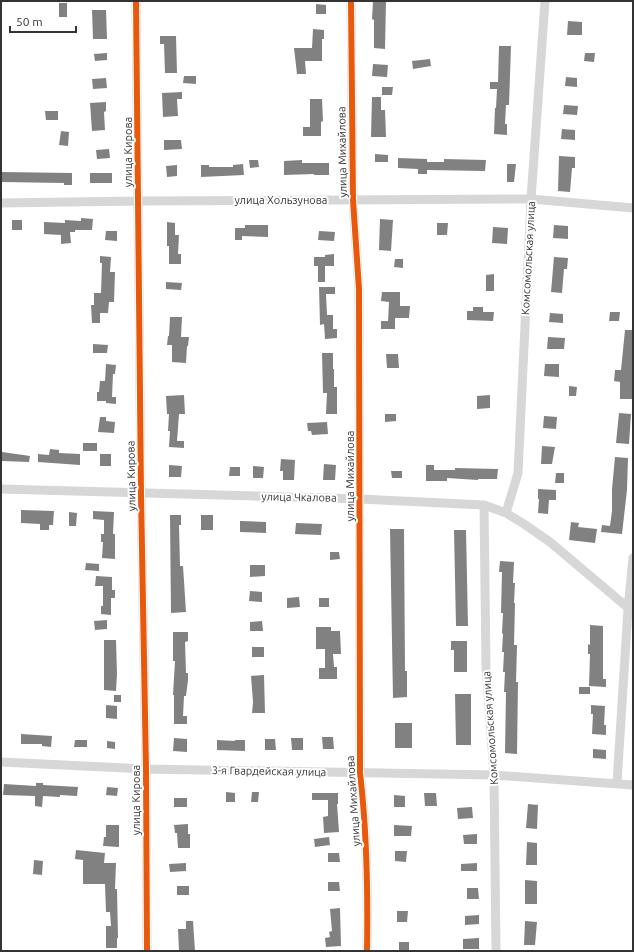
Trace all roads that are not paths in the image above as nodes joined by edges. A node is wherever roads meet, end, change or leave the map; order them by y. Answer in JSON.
{"nodes":[{"id":1,"x":136,"y":1,"type":"edge"},
{"id":2,"x":351,"y":1,"type":"edge"},
{"id":3,"x":545,"y":1,"type":"edge"},
{"id":4,"x":531,"y":199,"type":"junction"},
{"id":5,"x":353,"y":200,"type":"junction"},
{"id":6,"x":138,"y":201,"type":"junction"},
{"id":7,"x":1,"y":203,"type":"edge"},
{"id":8,"x":633,"y":208,"type":"edge"},
{"id":9,"x":1,"y":489,"type":"edge"},
{"id":10,"x":141,"y":494,"type":"junction"},
{"id":11,"x":360,"y":499,"type":"junction"},
{"id":12,"x":484,"y":505,"type":"junction"},
{"id":13,"x":506,"y":514,"type":"junction"},
{"id":14,"x":633,"y":558,"type":"edge"},
{"id":15,"x":631,"y":610,"type":"edge"},
{"id":16,"x":1,"y":762,"type":"edge"},
{"id":17,"x":146,"y":769,"type":"junction"},
{"id":18,"x":360,"y":773,"type":"junction"},
{"id":19,"x":494,"y":775,"type":"junction"},
{"id":20,"x":617,"y":783,"type":"junction"},
{"id":21,"x":633,"y":785,"type":"edge"},
{"id":22,"x":147,"y":951,"type":"edge"},
{"id":23,"x":367,"y":951,"type":"edge"},
{"id":24,"x":496,"y":951,"type":"edge"}],
"edges":[{"from":1,"to":6,"type":"street","name":"улица Кирова"},
{"from":2,"to":5,"type":"street","name":"улица Михайлова"},
{"from":3,"to":4,"type":"street","name":"Комсомольская улица"},
{"from":4,"to":5,"type":"street","name":"улица Хользунова"},
{"from":4,"to":8,"type":"street","name":"улица Хользунова"},
{"from":4,"to":13,"type":"street","name":"Комсомольская улица"},
{"from":5,"to":6,"type":"street","name":"улица Хользунова"},
{"from":5,"to":11,"type":"street","name":"улица Михайлова"},
{"from":6,"to":7,"type":"street","name":"улица Хользунова"},
{"from":6,"to":10,"type":"street","name":"улица Кирова"},
{"from":9,"to":10,"type":"street","name":"улица Чкалова"},
{"from":10,"to":11,"type":"street","name":"улица Чкалова"},
{"from":10,"to":17,"type":"street","name":"улица Кирова"},
{"from":11,"to":12,"type":"street","name":"улица Чкалова"},
{"from":11,"to":18,"type":"street","name":"улица Михайлова"},
{"from":12,"to":13,"type":"street","name":"улица Чкалова"},
{"from":12,"to":19,"type":"street","name":"Комсомольская улица"},
{"from":13,"to":15,"type":"street","name":"улица Чкалова"},
{"from":14,"to":15,"type":"street"},
{"from":15,"to":20,"type":"street"},
{"from":16,"to":17,"type":"street","name":"3-я Гвардейская улица"},
{"from":17,"to":18,"type":"street","name":"3-я Гвардейская улица"},
{"from":17,"to":22,"type":"street","name":"улица Кирова"},
{"from":18,"to":19,"type":"street","name":"3-я Гвардейская улица"},
{"from":18,"to":23,"type":"street","name":"улица Михайлова"},
{"from":19,"to":20,"type":"street","name":"3-я Гвардейская улица"},
{"from":19,"to":24,"type":"street","name":"Комсомольская улица"},
{"from":20,"to":21,"type":"street","name":"3-я Гвардейская улица"}]}
